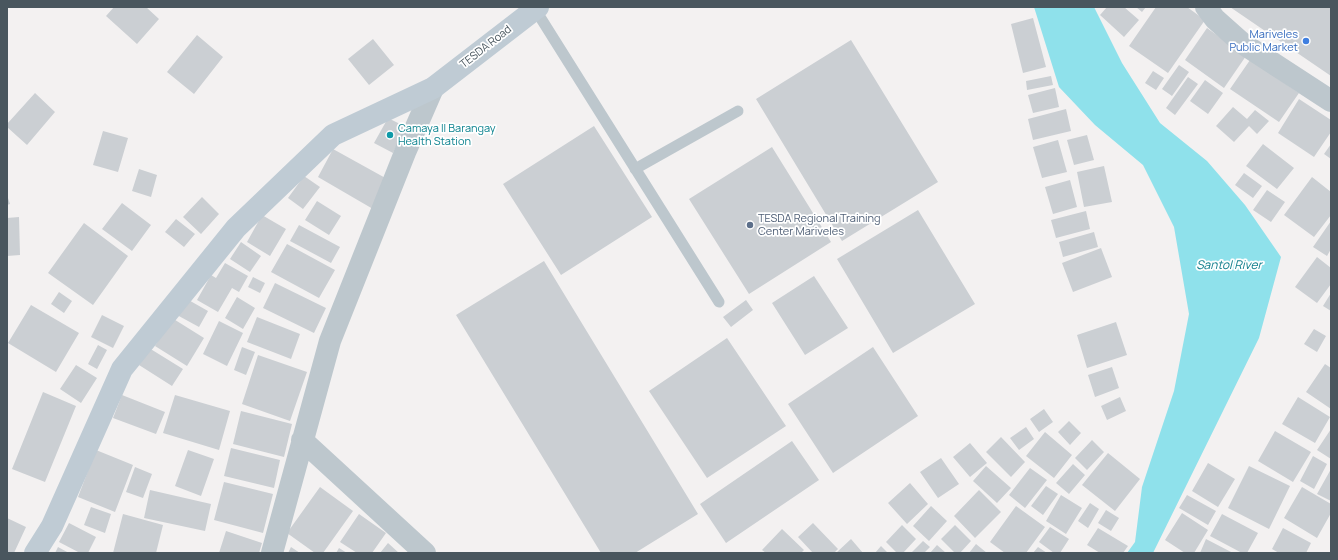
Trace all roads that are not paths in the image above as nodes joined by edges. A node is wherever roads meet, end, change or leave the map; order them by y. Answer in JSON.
{"nodes":[{"id":1,"x":1206,"y":7,"type":"edge"},
{"id":2,"x":537,"y":8,"type":"edge"},
{"id":3,"x":433,"y":88,"type":"junction"},
{"id":4,"x":1331,"y":101,"type":"edge"},
{"id":5,"x":738,"y":111,"type":"dead end"},
{"id":6,"x":636,"y":169,"type":"junction"},
{"id":7,"x":719,"y":302,"type":"dead end"},
{"id":8,"x":302,"y":440,"type":"junction"},
{"id":9,"x":36,"y":553,"type":"edge"},
{"id":10,"x":272,"y":553,"type":"edge"},
{"id":11,"x":425,"y":553,"type":"edge"}],
"edges":[{"from":1,"to":4,"type":"street"},
{"from":2,"to":3,"type":"street","name":"TESDA Road"},
{"from":2,"to":6,"type":"lane"},
{"from":3,"to":8,"type":"street"},
{"from":3,"to":9,"type":"street","name":"TESDA Road"},
{"from":5,"to":6,"type":"lane"},
{"from":6,"to":7,"type":"lane"},
{"from":8,"to":10,"type":"street"},
{"from":8,"to":11,"type":"street"}]}
